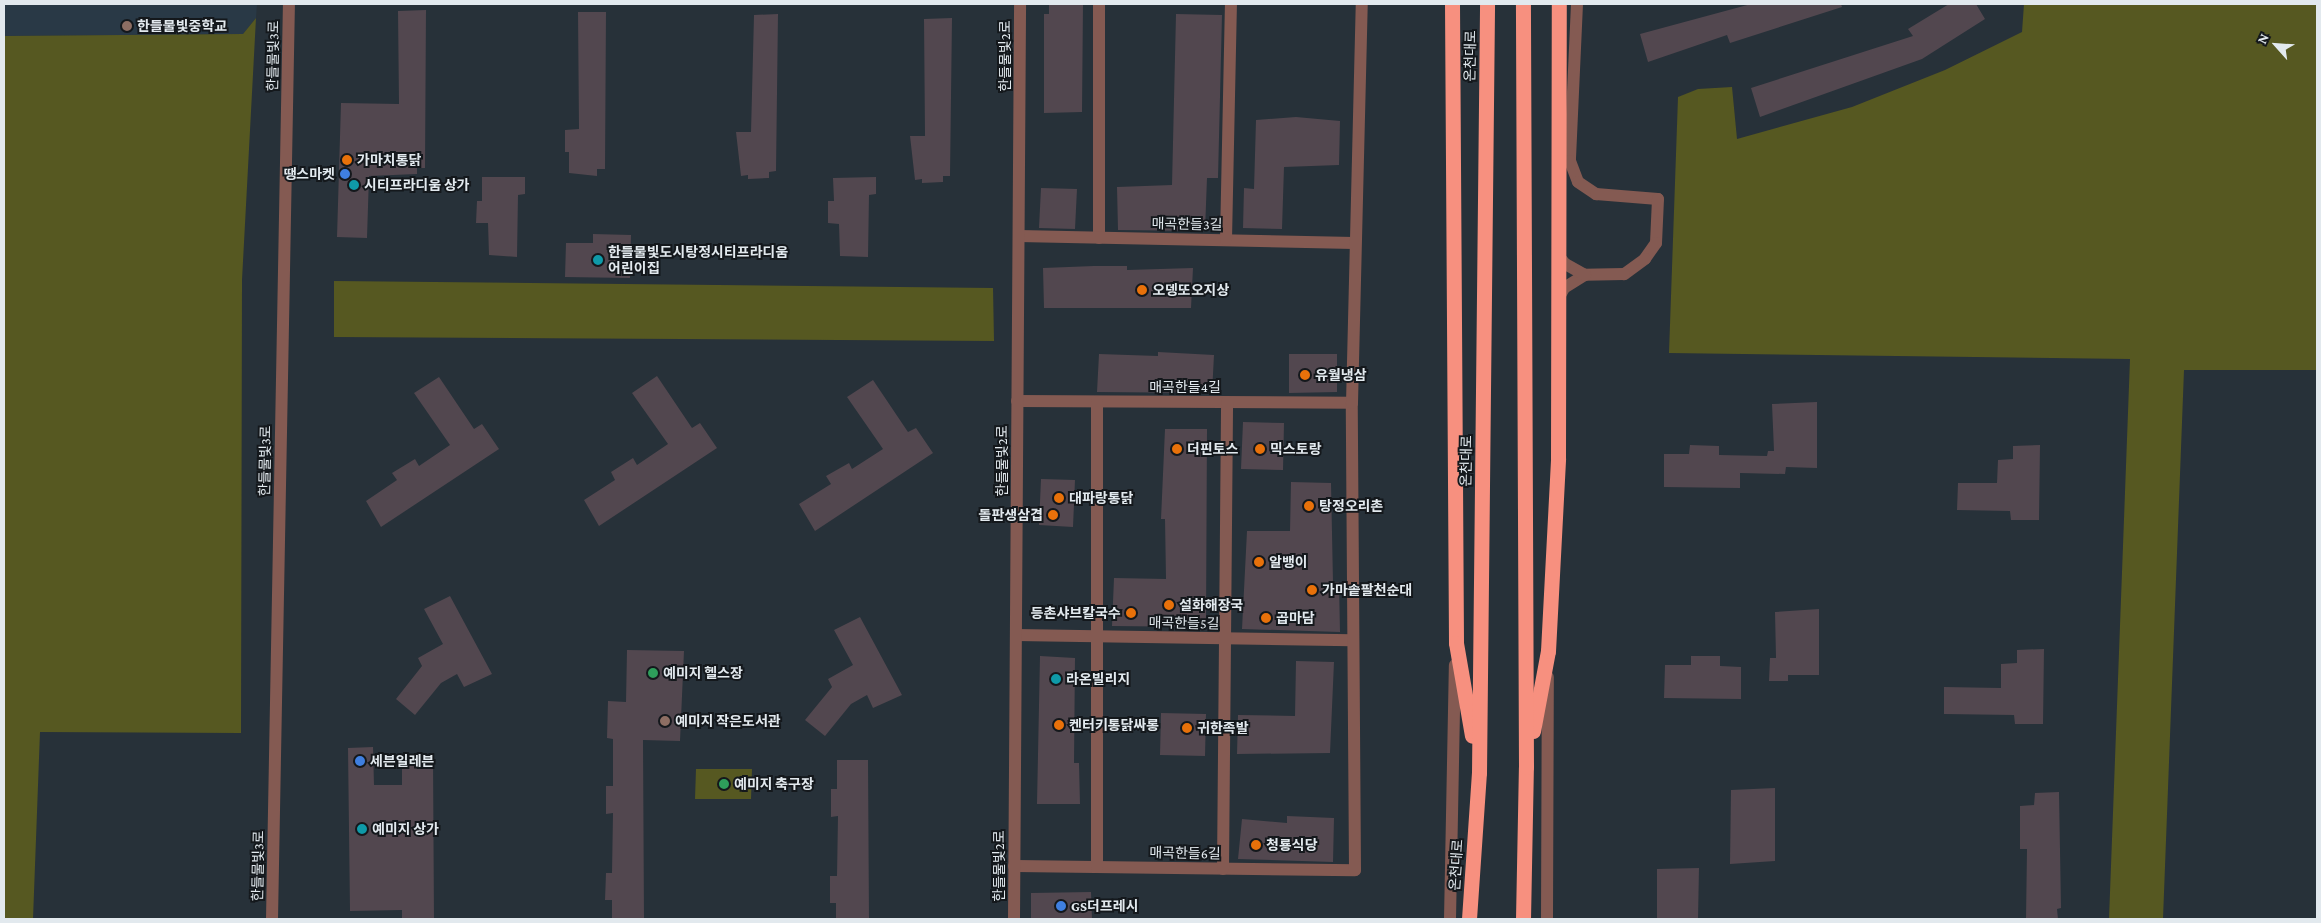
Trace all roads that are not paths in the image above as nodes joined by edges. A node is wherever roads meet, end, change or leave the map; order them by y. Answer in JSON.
{"nodes":[{"id":1,"x":289,"y":4,"type":"edge"},
{"id":2,"x":1020,"y":4,"type":"edge"},
{"id":3,"x":1099,"y":4,"type":"edge"},
{"id":4,"x":1231,"y":4,"type":"edge"},
{"id":5,"x":1362,"y":4,"type":"edge"},
{"id":6,"x":1452,"y":4,"type":"edge"},
{"id":7,"x":1487,"y":4,"type":"edge"},
{"id":8,"x":1523,"y":4,"type":"edge"},
{"id":9,"x":1559,"y":4,"type":"edge"},
{"id":10,"x":1577,"y":4,"type":"edge"},
{"id":11,"x":1018,"y":236,"type":"junction"},
{"id":12,"x":1099,"y":238,"type":"junction"},
{"id":13,"x":1226,"y":240,"type":"junction"},
{"id":14,"x":1354,"y":243,"type":"junction"},
{"id":15,"x":1558,"y":255,"type":"junction"},
{"id":16,"x":1586,"y":275,"type":"junction"},
{"id":17,"x":1558,"y":299,"type":"junction"},
{"id":18,"x":1017,"y":401,"type":"junction"},
{"id":19,"x":1098,"y":402,"type":"junction"},
{"id":20,"x":1227,"y":402,"type":"junction"},
{"id":21,"x":1352,"y":403,"type":"junction"},
{"id":22,"x":1016,"y":635,"type":"junction"},
{"id":23,"x":1097,"y":636,"type":"junction"},
{"id":24,"x":1224,"y":638,"type":"junction"},
{"id":25,"x":1352,"y":640,"type":"junction"},
{"id":26,"x":1456,"y":643,"type":"junction"},
{"id":27,"x":1548,"y":651,"type":"junction"},
{"id":28,"x":1526,"y":767,"type":"junction"},
{"id":29,"x":1479,"y":773,"type":"junction"},
{"id":30,"x":1014,"y":866,"type":"junction"},
{"id":31,"x":1096,"y":867,"type":"junction"},
{"id":32,"x":1222,"y":869,"type":"junction"},
{"id":33,"x":272,"y":919,"type":"edge"},
{"id":34,"x":1014,"y":919,"type":"edge"},
{"id":35,"x":1450,"y":919,"type":"edge"},
{"id":36,"x":1469,"y":919,"type":"edge"},
{"id":37,"x":1523,"y":919,"type":"edge"},
{"id":38,"x":1546,"y":919,"type":"edge"}],
"edges":[{"from":1,"to":33,"type":"street","name":"한들물빛3로"},
{"from":2,"to":11,"type":"street","name":"한들물빛2로"},
{"from":3,"to":12,"type":"street"},
{"from":4,"to":13,"type":"street"},
{"from":5,"to":14,"type":"street"},
{"from":6,"to":26,"type":"highway"},
{"from":7,"to":29,"type":"highway","name":"온천대로"},
{"from":8,"to":28,"type":"highway"},
{"from":9,"to":15,"type":"highway"},
{"from":10,"to":16,"type":"street"},
{"from":11,"to":12,"type":"street","name":"매곡한들3길"},
{"from":11,"to":18,"type":"street","name":"한들물빛2로"},
{"from":12,"to":13,"type":"street","name":"매곡한들3길"},
{"from":13,"to":14,"type":"street","name":"매곡한들3길"},
{"from":14,"to":21,"type":"street"},
{"from":15,"to":16,"type":"street"},
{"from":15,"to":17,"type":"highway"},
{"from":16,"to":17,"type":"street"},
{"from":17,"to":27,"type":"highway"},
{"from":18,"to":19,"type":"street","name":"매곡한들4길"},
{"from":18,"to":22,"type":"street","name":"한들물빛2로"},
{"from":19,"to":20,"type":"street","name":"매곡한들4길"},
{"from":19,"to":23,"type":"street"},
{"from":20,"to":21,"type":"street","name":"매곡한들4길"},
{"from":20,"to":24,"type":"street"},
{"from":21,"to":25,"type":"street"},
{"from":22,"to":23,"type":"street","name":"매곡한들5길"},
{"from":22,"to":30,"type":"street","name":"한들물빛2로"},
{"from":23,"to":24,"type":"street","name":"매곡한들5길"},
{"from":23,"to":31,"type":"street"},
{"from":24,"to":25,"type":"street","name":"매곡한들5길"},
{"from":24,"to":32,"type":"street"},
{"from":25,"to":32,"type":"street","name":"매곡한들6길"},
{"from":26,"to":29,"type":"highway"},
{"from":26,"to":35,"type":"street"},
{"from":27,"to":28,"type":"highway"},
{"from":27,"to":38,"type":"street"},
{"from":28,"to":37,"type":"highway"},
{"from":29,"to":36,"type":"highway","name":"온천대로"},
{"from":30,"to":31,"type":"street","name":"매곡한들6길"},
{"from":30,"to":34,"type":"street","name":"한들물빛2로"},
{"from":31,"to":32,"type":"street","name":"매곡한들6길"}]}
